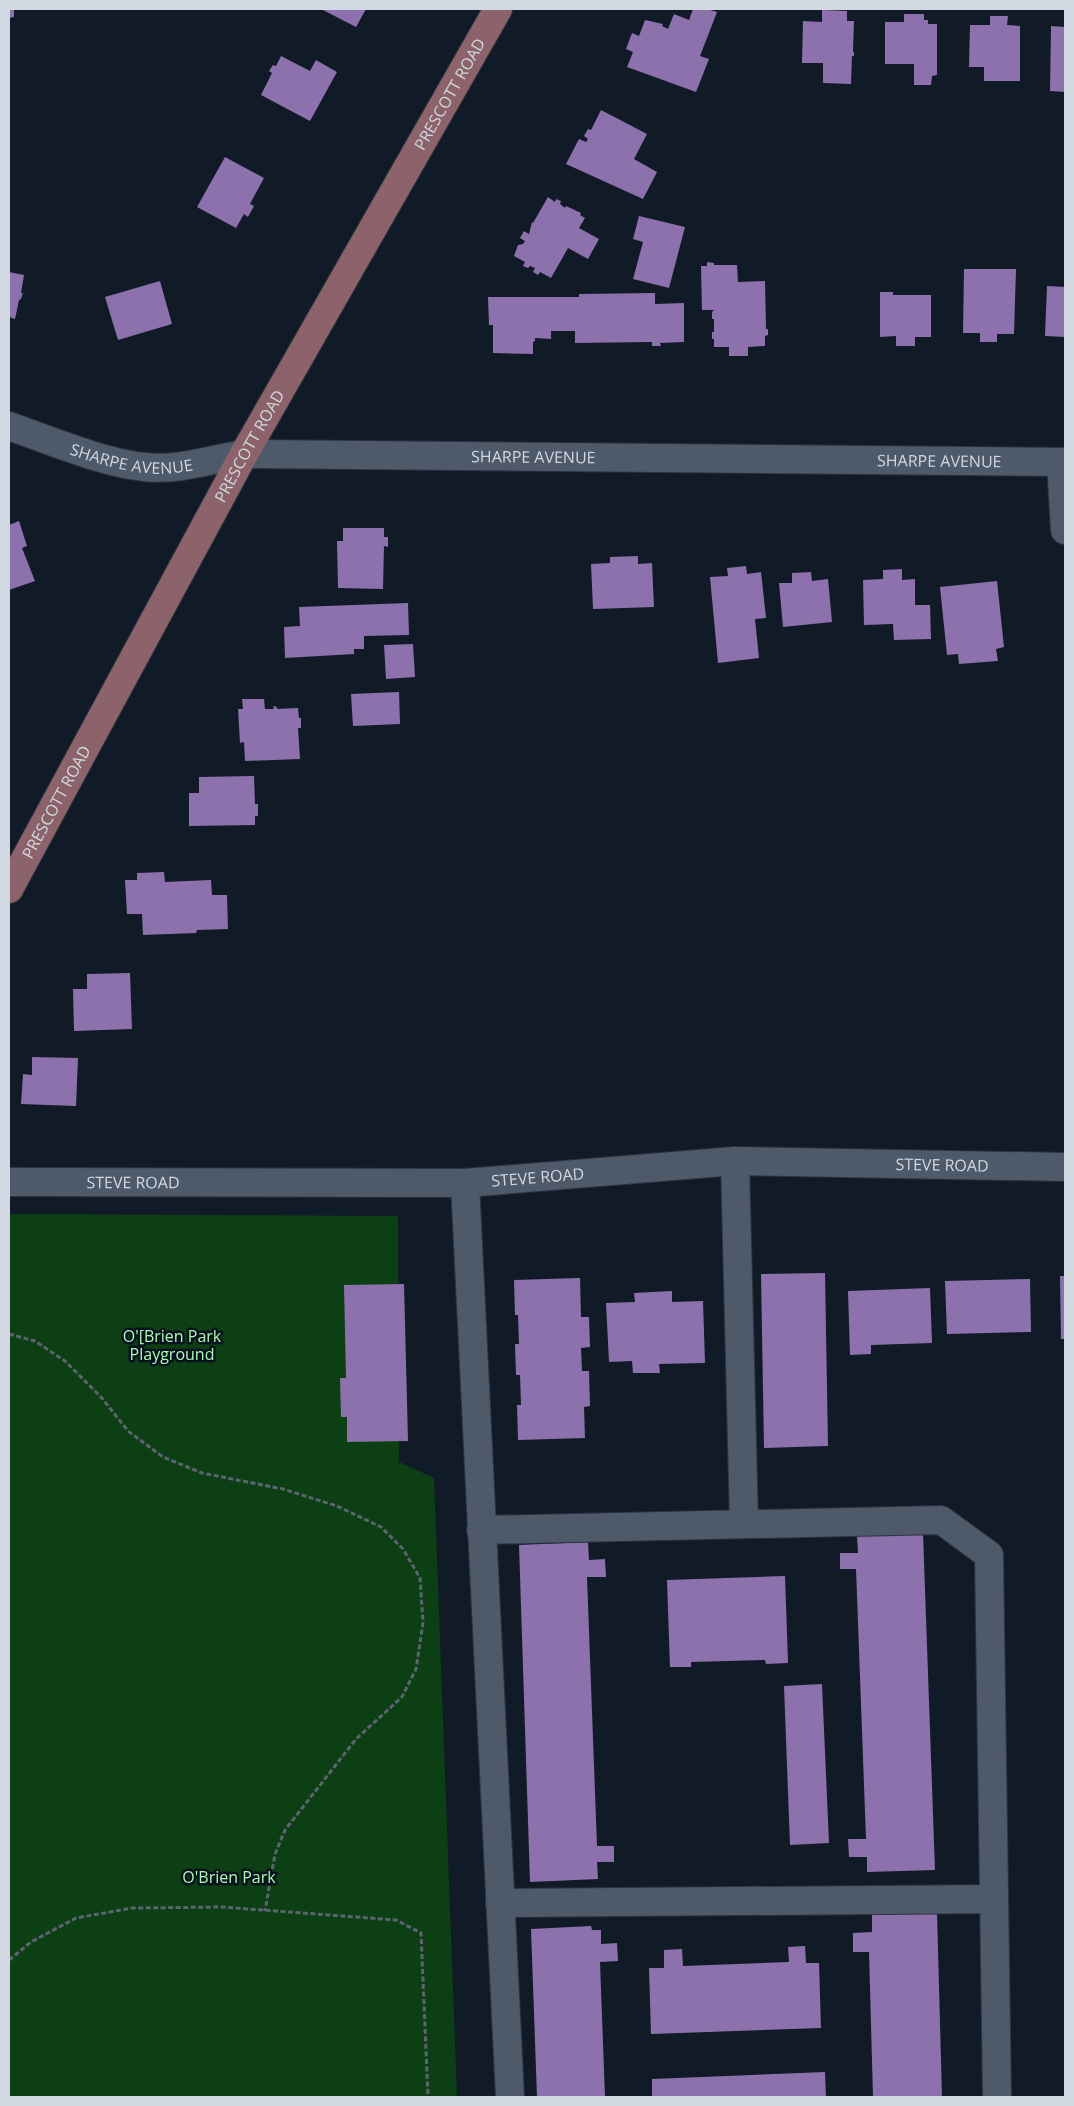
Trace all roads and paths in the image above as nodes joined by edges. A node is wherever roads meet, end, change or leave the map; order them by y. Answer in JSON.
{"nodes":[{"id":1,"x":498,"y":9,"type":"edge"},
{"id":2,"x":9,"y":426,"type":"edge"},
{"id":3,"x":244,"y":454,"type":"junction"},
{"id":4,"x":1063,"y":462,"type":"edge"},
{"id":5,"x":1065,"y":530,"type":"edge"},
{"id":6,"x":9,"y":889,"type":"edge"},
{"id":7,"x":735,"y":1161,"type":"junction"},
{"id":8,"x":1065,"y":1166,"type":"edge"},
{"id":9,"x":9,"y":1182,"type":"edge"},
{"id":10,"x":464,"y":1183,"type":"junction"},
{"id":11,"x":9,"y":1334,"type":"edge"},
{"id":12,"x":744,"y":1523,"type":"junction"},
{"id":13,"x":481,"y":1530,"type":"junction"},
{"id":14,"x":994,"y":1899,"type":"junction"},
{"id":15,"x":500,"y":1903,"type":"junction"},
{"id":16,"x":265,"y":1911,"type":"junction"},
{"id":17,"x":9,"y":1960,"type":"edge"},
{"id":18,"x":428,"y":2097,"type":"edge"},
{"id":19,"x":510,"y":2097,"type":"edge"},
{"id":20,"x":997,"y":2097,"type":"edge"}],
"edges":[{"from":1,"to":3,"type":"main road","name":"PRESCOTT ROAD"},
{"from":2,"to":3,"type":"street","name":"SHARPE AVENUE"},
{"from":3,"to":4,"type":"street","name":"SHARPE AVENUE"},
{"from":3,"to":6,"type":"main road","name":"PRESCOTT ROAD"},
{"from":4,"to":5,"type":"street"},
{"from":7,"to":8,"type":"street","name":"STEVE ROAD"},
{"from":7,"to":10,"type":"street","name":"STEVE ROAD"},
{"from":7,"to":12,"type":"street"},
{"from":9,"to":10,"type":"street","name":"STEVE ROAD"},
{"from":10,"to":13,"type":"street"},
{"from":11,"to":16,"type":"path"},
{"from":12,"to":13,"type":"street"},
{"from":12,"to":14,"type":"street"},
{"from":13,"to":15,"type":"street"},
{"from":14,"to":15,"type":"street"},
{"from":14,"to":20,"type":"street"},
{"from":15,"to":19,"type":"street"},
{"from":16,"to":17,"type":"path"},
{"from":16,"to":18,"type":"path"}]}
